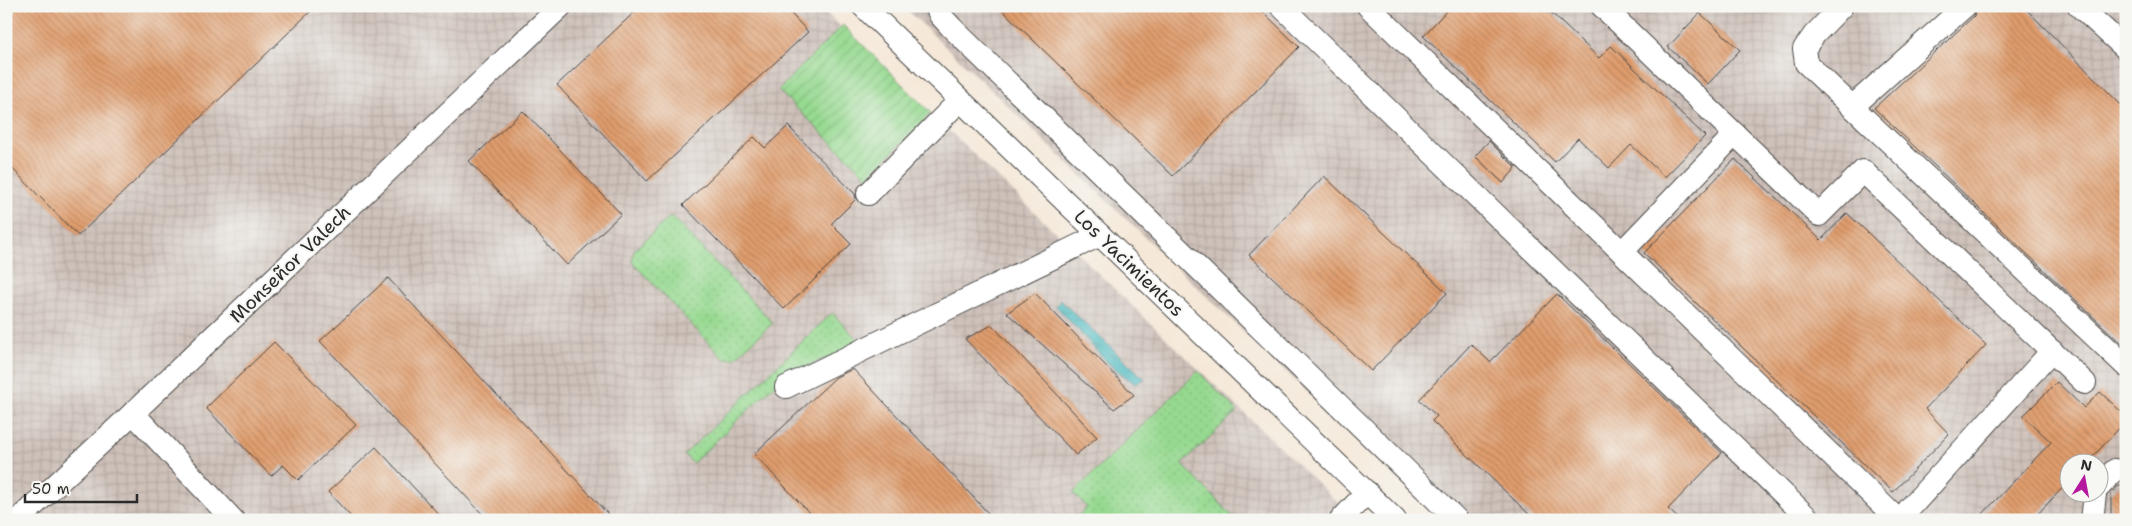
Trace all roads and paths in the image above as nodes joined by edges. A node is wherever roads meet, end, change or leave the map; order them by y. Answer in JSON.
{"nodes":[{"id":1,"x":561,"y":6,"type":"edge"},
{"id":2,"x":863,"y":6,"type":"edge"},
{"id":3,"x":936,"y":6,"type":"edge"},
{"id":4,"x":1280,"y":6,"type":"edge"},
{"id":5,"x":1368,"y":6,"type":"edge"},
{"id":6,"x":1602,"y":6,"type":"edge"},
{"id":7,"x":1842,"y":6,"type":"edge"},
{"id":8,"x":1965,"y":6,"type":"edge"},
{"id":9,"x":2079,"y":6,"type":"edge"},
{"id":10,"x":2126,"y":49,"type":"edge"},
{"id":11,"x":960,"y":100,"type":"junction"},
{"id":12,"x":1852,"y":107,"type":"junction"},
{"id":13,"x":1735,"y":134,"type":"junction"},
{"id":14,"x":868,"y":194,"type":"dead end"},
{"id":15,"x":1100,"y":235,"type":"junction"},
{"id":16,"x":1622,"y":252,"type":"junction"},
{"id":17,"x":2052,"y":351,"type":"junction"},
{"id":18,"x":2126,"y":366,"type":"edge"},
{"id":19,"x":2086,"y":383,"type":"dead end"},
{"id":20,"x":786,"y":388,"type":"dead end"},
{"id":21,"x":133,"y":413,"type":"junction"},
{"id":22,"x":2115,"y":470,"type":"dead end"},
{"id":23,"x":2110,"y":475,"type":"edge"},
{"id":24,"x":1367,"y":492,"type":"junction"},
{"id":25,"x":2094,"y":504,"type":"edge"},
{"id":26,"x":18,"y":520,"type":"edge"},
{"id":27,"x":233,"y":520,"type":"edge"},
{"id":28,"x":1340,"y":520,"type":"edge"},
{"id":29,"x":1395,"y":520,"type":"edge"},
{"id":30,"x":1457,"y":520,"type":"edge"},
{"id":31,"x":1810,"y":520,"type":"edge"},
{"id":32,"x":1898,"y":520,"type":"edge"},
{"id":33,"x":1905,"y":520,"type":"edge"},
{"id":34,"x":2092,"y":520,"type":"edge"}],
"edges":[{"from":1,"to":21,"type":"street","name":"Monseñor Valech"},
{"from":2,"to":11,"type":"street","name":"Los Yacimientos"},
{"from":3,"to":30,"type":"street"},
{"from":4,"to":31,"type":"street"},
{"from":5,"to":16,"type":"street"},
{"from":6,"to":13,"type":"street"},
{"from":7,"to":12,"type":"street"},
{"from":8,"to":12,"type":"street"},
{"from":9,"to":10,"type":"street"},
{"from":11,"to":14,"type":"street"},
{"from":11,"to":15,"type":"street","name":"Los Yacimientos"},
{"from":12,"to":18,"type":"street"},
{"from":13,"to":16,"type":"street"},
{"from":13,"to":17,"type":"street"},
{"from":15,"to":20,"type":"street"},
{"from":15,"to":24,"type":"street","name":"Los Yacimientos"},
{"from":16,"to":32,"type":"street"},
{"from":17,"to":19,"type":"street"},
{"from":17,"to":33,"type":"street"},
{"from":21,"to":26,"type":"street","name":"Monseñor Valech"},
{"from":21,"to":27,"type":"street"},
{"from":22,"to":23,"type":"street"},
{"from":24,"to":28,"type":"street"},
{"from":24,"to":29,"type":"street","name":"Los Yacimientos"},
{"from":25,"to":34,"type":"street"}]}
